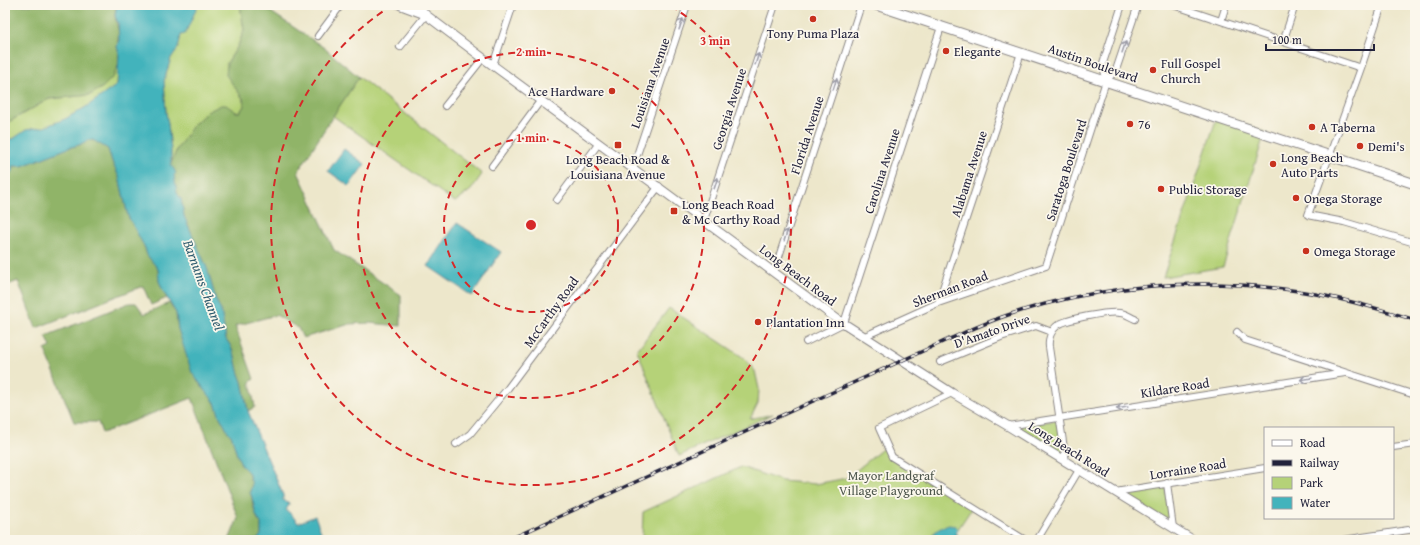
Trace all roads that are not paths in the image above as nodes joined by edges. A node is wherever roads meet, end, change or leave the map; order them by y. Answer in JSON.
{"nodes":[{"id":1,"x":341,"y":5,"type":"edge"},
{"id":2,"x":400,"y":5,"type":"edge"},
{"id":3,"x":417,"y":5,"type":"edge"},
{"id":4,"x":513,"y":5,"type":"edge"},
{"id":5,"x":687,"y":5,"type":"edge"},
{"id":6,"x":775,"y":5,"type":"edge"},
{"id":7,"x":861,"y":5,"type":"edge"},
{"id":8,"x":876,"y":5,"type":"edge"},
{"id":9,"x":1122,"y":5,"type":"edge"},
{"id":10,"x":1138,"y":5,"type":"edge"},
{"id":11,"x":1173,"y":5,"type":"edge"},
{"id":12,"x":1226,"y":5,"type":"edge"},
{"id":13,"x":1295,"y":5,"type":"edge"},
{"id":14,"x":1382,"y":5,"type":"edge"},
{"id":15,"x":426,"y":15,"type":"junction"},
{"id":16,"x":1221,"y":21,"type":"junction"},
{"id":17,"x":941,"y":27,"type":"junction"},
{"id":18,"x":318,"y":36,"type":"dead end"},
{"id":19,"x":1283,"y":42,"type":"junction"},
{"id":20,"x":400,"y":47,"type":"dead end"},
{"id":21,"x":1020,"y":53,"type":"junction"},
{"id":22,"x":483,"y":58,"type":"junction"},
{"id":23,"x":494,"y":65,"type":"junction"},
{"id":24,"x":1361,"y":68,"type":"junction"},
{"id":25,"x":1106,"y":81,"type":"junction"},
{"id":26,"x":541,"y":100,"type":"junction"},
{"id":27,"x":445,"y":106,"type":"dead end"},
{"id":28,"x":599,"y":143,"type":"junction"},
{"id":29,"x":1330,"y":156,"type":"junction"},
{"id":30,"x":492,"y":166,"type":"dead end"},
{"id":31,"x":633,"y":167,"type":"junction"},
{"id":32,"x":1415,"y":184,"type":"edge"},
{"id":33,"x":658,"y":186,"type":"junction"},
{"id":34,"x":557,"y":200,"type":"dead end"},
{"id":35,"x":704,"y":220,"type":"junction"},
{"id":36,"x":1415,"y":243,"type":"edge"},
{"id":37,"x":1046,"y":266,"type":"joint"},
{"id":38,"x":774,"y":272,"type":"junction"},
{"id":39,"x":938,"y":303,"type":"junction"},
{"id":40,"x":1135,"y":319,"type":"dead end"},
{"id":41,"x":844,"y":323,"type":"junction"},
{"id":42,"x":1052,"y":332,"type":"junction"},
{"id":43,"x":1237,"y":332,"type":"dead end"},
{"id":44,"x":865,"y":336,"type":"junction"},
{"id":45,"x":806,"y":342,"type":"dead end"},
{"id":46,"x":940,"y":362,"type":"dead end"},
{"id":47,"x":1345,"y":373,"type":"junction"},
{"id":48,"x":952,"y":393,"type":"junction"},
{"id":49,"x":1415,"y":395,"type":"edge"},
{"id":50,"x":1060,"y":417,"type":"junction"},
{"id":51,"x":1008,"y":426,"type":"junction"},
{"id":52,"x":456,"y":444,"type":"dead end"},
{"id":53,"x":1415,"y":444,"type":"edge"},
{"id":54,"x":1394,"y":447,"type":"edge"},
{"id":55,"x":1066,"y":462,"type":"junction"},
{"id":56,"x":1264,"y":468,"type":"edge"},
{"id":57,"x":1079,"y":470,"type":"junction"},
{"id":58,"x":1167,"y":484,"type":"junction"},
{"id":59,"x":1115,"y":492,"type":"junction"},
{"id":60,"x":1173,"y":528,"type":"junction"},
{"id":61,"x":1415,"y":529,"type":"edge"},
{"id":62,"x":1025,"y":540,"type":"edge"},
{"id":63,"x":1037,"y":540,"type":"edge"},
{"id":64,"x":1194,"y":540,"type":"edge"},
{"id":65,"x":1343,"y":540,"type":"edge"}],
"edges":[{"from":1,"to":18,"type":"street"},
{"from":2,"to":15,"type":"main road","name":"Long Beach Road"},
{"from":3,"to":15,"type":"main road","name":"Long Beach Road"},
{"from":4,"to":23,"type":"street"},
{"from":31,"to":5,"type":"street","name":"Louisiana Avenue","one_way":true},
{"from":35,"to":6,"type":"street","name":"Georgia Avenue","one_way":true},
{"from":38,"to":7,"type":"street","name":"Florida Avenue","one_way":true},
{"from":8,"to":17,"type":"main road","name":"Austin Boulevard"},
{"from":9,"to":25,"type":"street","name":"Saratoga Boulevard"},
{"from":25,"to":10,"type":"street","name":"Saratoga Boulevard","one_way":true},
{"from":11,"to":16,"type":"street"},
{"from":12,"to":16,"type":"street"},
{"from":13,"to":19,"type":"street"},
{"from":14,"to":24,"type":"street"},
{"from":15,"to":20,"type":"street"},
{"from":15,"to":22,"type":"main road","name":"Long Beach Road"},
{"from":16,"to":19,"type":"street"},
{"from":17,"to":21,"type":"main road","name":"Austin Boulevard"},
{"from":17,"to":41,"type":"street","name":"Carolina Avenue"},
{"from":19,"to":24,"type":"street"},
{"from":21,"to":25,"type":"main road","name":"Austin Boulevard"},
{"from":21,"to":39,"type":"street","name":"Alabama Avenue"},
{"from":22,"to":23,"type":"main road","name":"Long Beach Road"},
{"from":22,"to":27,"type":"street"},
{"from":23,"to":26,"type":"main road","name":"Long Beach Road"},
{"from":24,"to":29,"type":"street"},
{"from":25,"to":29,"type":"main road","name":"Austin Boulevard"},
{"from":25,"to":37,"type":"street","name":"Saratoga Boulevard"},
{"from":26,"to":28,"type":"main road","name":"Long Beach Road"},
{"from":26,"to":30,"type":"street"},
{"from":28,"to":31,"type":"main road","name":"Long Beach Road"},
{"from":28,"to":34,"type":"street"},
{"from":29,"to":32,"type":"main road","name":"Austin Boulevard"},
{"from":29,"to":36,"type":"street"},
{"from":31,"to":33,"type":"main road","name":"Long Beach Road"},
{"from":33,"to":35,"type":"main road","name":"Long Beach Road"},
{"from":33,"to":52,"type":"street","name":"McCarthy Road"},
{"from":35,"to":38,"type":"main road","name":"Long Beach Road"},
{"from":37,"to":39,"type":"street","name":"Sherman Road"},
{"from":38,"to":41,"type":"main road","name":"Long Beach Road"},
{"from":39,"to":44,"type":"street","name":"Sherman Road"},
{"from":40,"to":42,"type":"street"},
{"from":41,"to":44,"type":"main road","name":"Long Beach Road"},
{"from":41,"to":45,"type":"street"},
{"from":42,"to":46,"type":"street","name":"D'Amato Drive"},
{"from":42,"to":50,"type":"street"},
{"from":43,"to":47,"type":"street"},
{"from":44,"to":48,"type":"main road","name":"Long Beach Road"},
{"from":47,"to":49,"type":"street"},
{"from":47,"to":50,"type":"street","name":"Kildare Road","one_way":true},
{"from":48,"to":51,"type":"main road","name":"Long Beach Road"},
{"from":48,"to":62,"type":"street"},
{"from":50,"to":51,"type":"street","name":"Kildare Road"},
{"from":50,"to":55,"type":"street"},
{"from":51,"to":55,"type":"main road","name":"Long Beach Road"},
{"from":53,"to":54,"type":"street"},
{"from":55,"to":57,"type":"main road","name":"Long Beach Road"},
{"from":56,"to":58,"type":"street","name":"Lorraine Road"},
{"from":57,"to":59,"type":"main road","name":"Long Beach Road"},
{"from":57,"to":63,"type":"street"},
{"from":58,"to":59,"type":"street","name":"Lorraine Road"},
{"from":58,"to":60,"type":"street"},
{"from":59,"to":60,"type":"main road","name":"Long Beach Road"},
{"from":60,"to":64,"type":"main road","name":"Long Beach Road"},
{"from":61,"to":65,"type":"street"}]}
